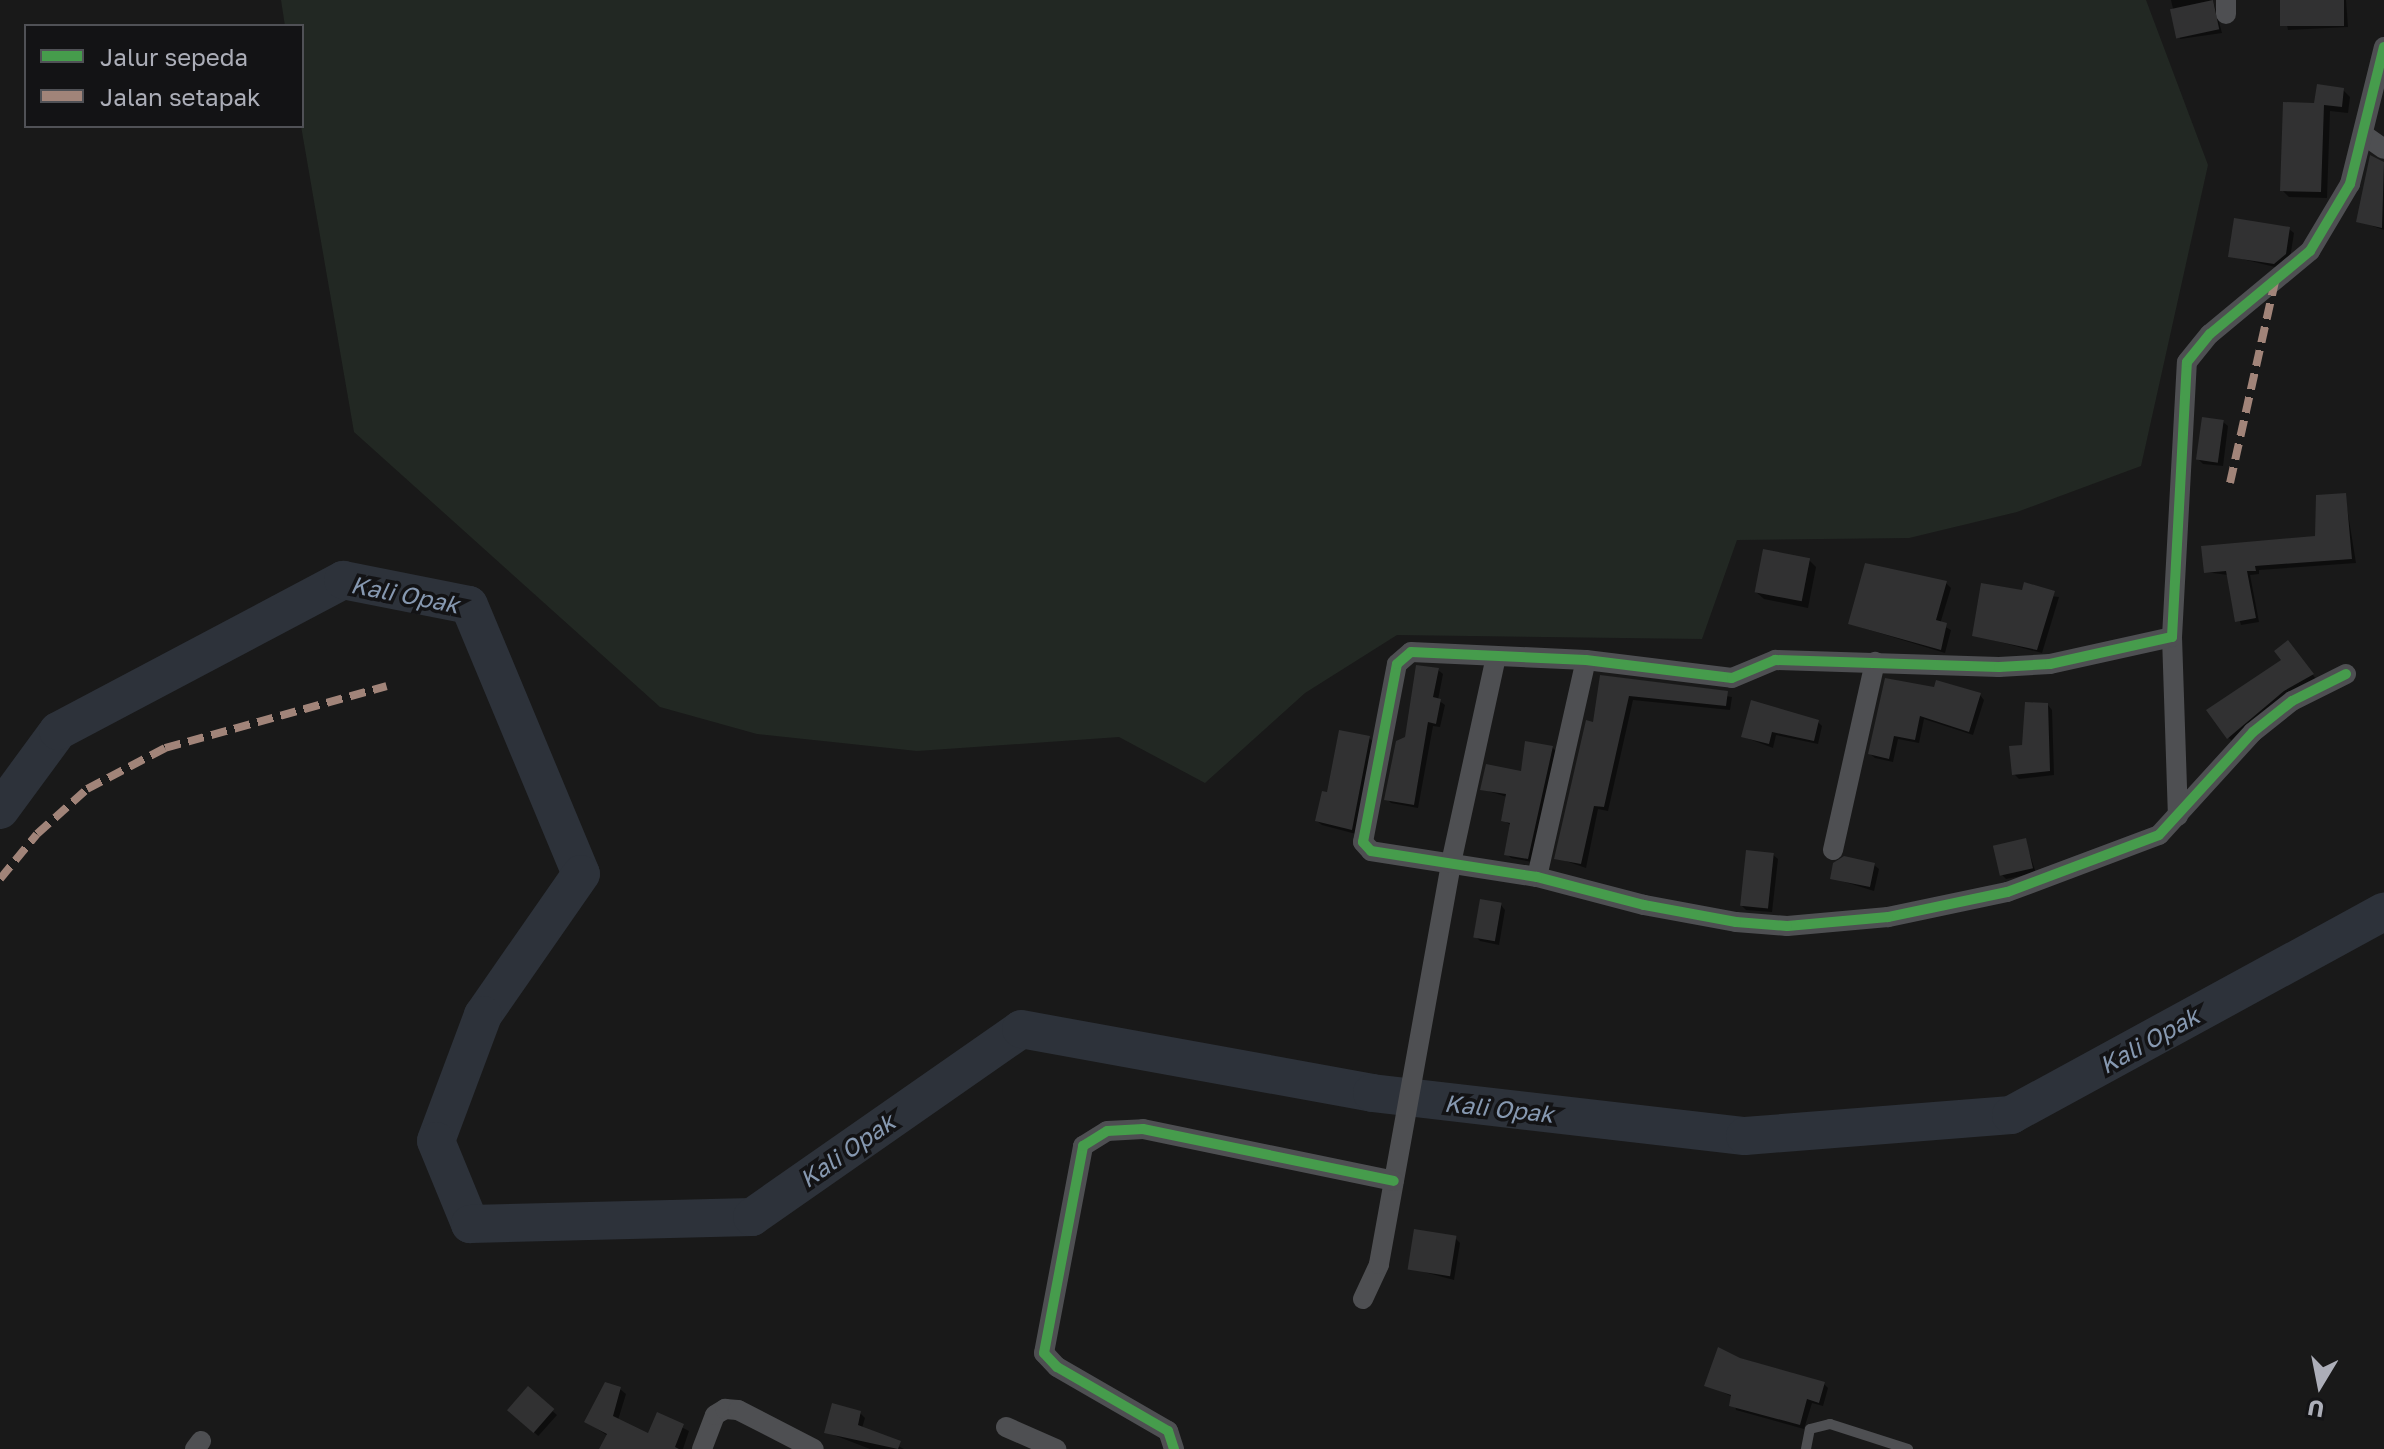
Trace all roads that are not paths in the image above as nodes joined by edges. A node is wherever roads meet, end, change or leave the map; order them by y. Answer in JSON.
{"nodes":[{"id":1,"x":2384,"y":47,"type":"edge"},
{"id":2,"x":2364,"y":135,"type":"junction"},
{"id":3,"x":2384,"y":149,"type":"edge"},
{"id":4,"x":2172,"y":637,"type":"junction"},
{"id":5,"x":1496,"y":657,"type":"junction"},
{"id":6,"x":1586,"y":660,"type":"junction"},
{"id":7,"x":1875,"y":662,"type":"junction"},
{"id":8,"x":2346,"y":674,"type":"dead end"},
{"id":9,"x":2178,"y":816,"type":"junction"},
{"id":10,"x":1833,"y":850,"type":"dead end"},
{"id":11,"x":1451,"y":863,"type":"junction"},
{"id":12,"x":1537,"y":877,"type":"junction"},
{"id":13,"x":1394,"y":1181,"type":"junction"},
{"id":14,"x":1363,"y":1299,"type":"dead end"},
{"id":15,"x":1006,"y":1427,"type":"dead end"},
{"id":16,"x":702,"y":1449,"type":"edge"},
{"id":17,"x":814,"y":1449,"type":"edge"},
{"id":18,"x":1056,"y":1449,"type":"edge"},
{"id":19,"x":1174,"y":1449,"type":"edge"},
{"id":20,"x":1806,"y":1449,"type":"edge"},
{"id":21,"x":1908,"y":1449,"type":"edge"}],
"edges":[{"from":1,"to":2,"type":"street"},
{"from":2,"to":3,"type":"street"},
{"from":2,"to":4,"type":"street"},
{"from":4,"to":7,"type":"street"},
{"from":4,"to":9,"type":"street"},
{"from":5,"to":6,"type":"street"},
{"from":5,"to":11,"type":"street"},
{"from":5,"to":11,"type":"street"},
{"from":6,"to":7,"type":"street"},
{"from":6,"to":12,"type":"street"},
{"from":7,"to":10,"type":"street"},
{"from":8,"to":9,"type":"street"},
{"from":9,"to":12,"type":"street"},
{"from":11,"to":12,"type":"street"},
{"from":11,"to":13,"type":"street"},
{"from":13,"to":14,"type":"street"},
{"from":13,"to":19,"type":"street"},
{"from":15,"to":18,"type":"street"},
{"from":16,"to":17,"type":"street"},
{"from":20,"to":21,"type":"lane"}]}
